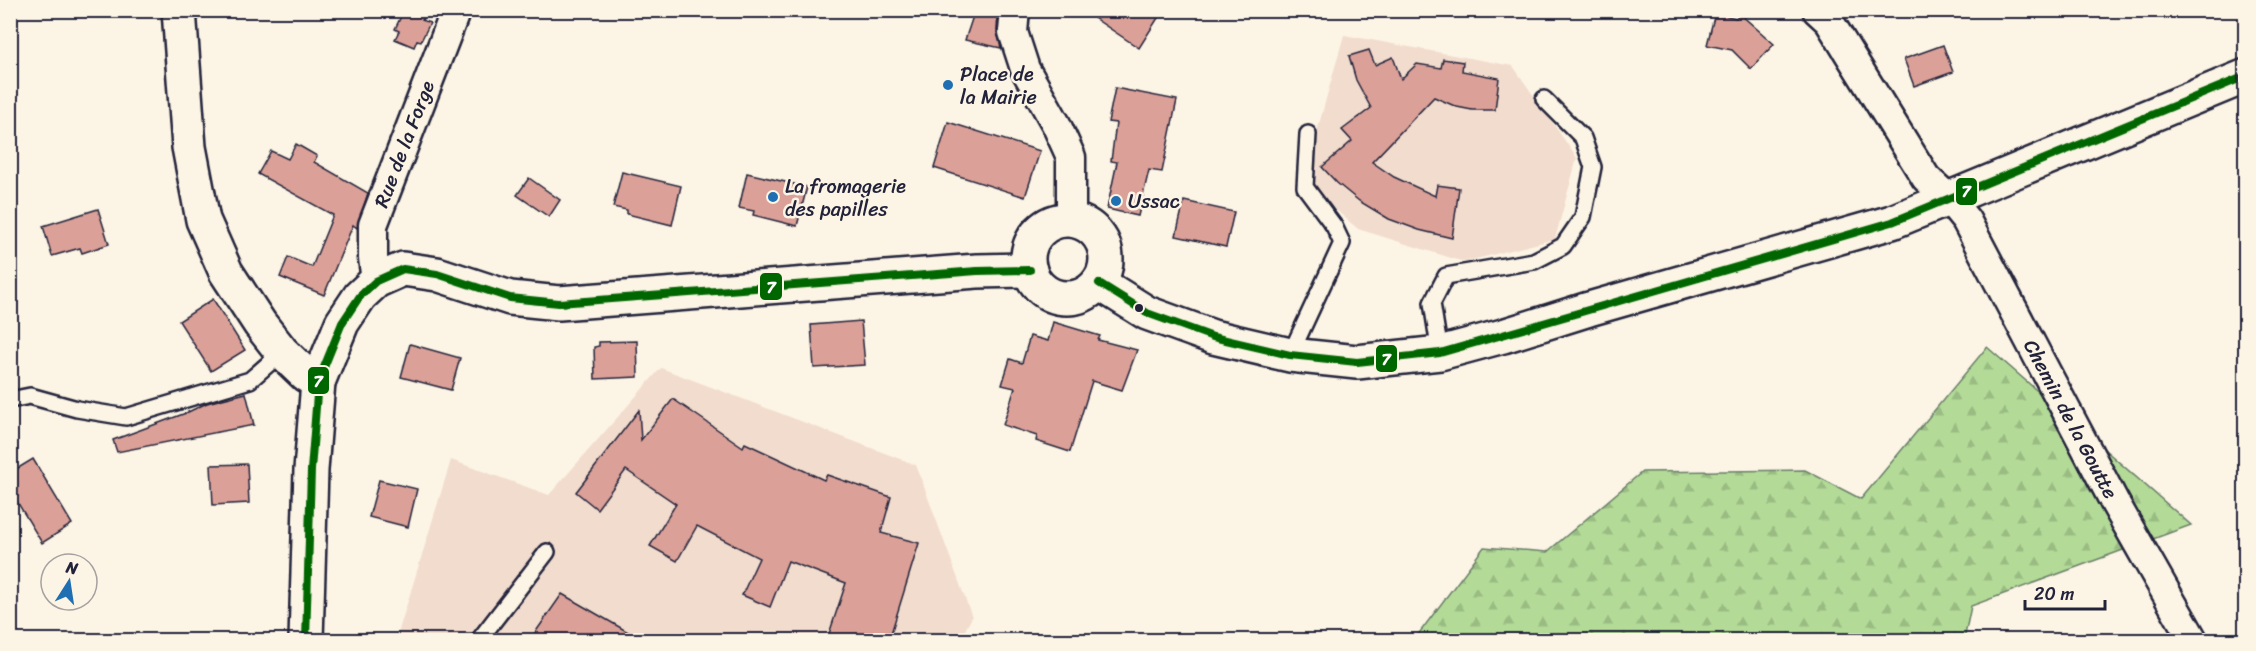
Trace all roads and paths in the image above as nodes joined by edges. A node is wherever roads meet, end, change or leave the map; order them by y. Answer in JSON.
{"nodes":[{"id":1,"x":179,"y":10,"type":"edge"},
{"id":2,"x":456,"y":10,"type":"edge"},
{"id":3,"x":1015,"y":10,"type":"edge"},
{"id":4,"x":1817,"y":10,"type":"edge"},
{"id":5,"x":2246,"y":76,"type":"edge"},
{"id":6,"x":1544,"y":99,"type":"dead end"},
{"id":7,"x":1308,"y":134,"type":"dead end"},
{"id":8,"x":1948,"y":198,"type":"junction"},
{"id":9,"x":1071,"y":219,"type":"junction"},
{"id":10,"x":1030,"y":270,"type":"junction"},
{"id":11,"x":376,"y":281,"type":"junction"},
{"id":12,"x":1099,"y":283,"type":"junction"},
{"id":13,"x":282,"y":352,"type":"junction"},
{"id":14,"x":1440,"y":353,"type":"junction"},
{"id":15,"x":1290,"y":355,"type":"junction"},
{"id":16,"x":318,"y":382,"type":"junction"},
{"id":17,"x":10,"y":400,"type":"edge"},
{"id":18,"x":547,"y":552,"type":"dead end"},
{"id":19,"x":306,"y":640,"type":"edge"},
{"id":20,"x":479,"y":640,"type":"edge"},
{"id":21,"x":2193,"y":640,"type":"edge"}],
"edges":[{"from":1,"to":13,"type":"street"},
{"from":2,"to":11,"type":"street","name":"Rue de la Forge"},
{"from":3,"to":9,"type":"street"},
{"from":4,"to":8,"type":"street","name":"Chemin de la Goutte"},
{"from":5,"to":8,"type":"street"},
{"from":6,"to":14,"type":"lane"},
{"from":7,"to":15,"type":"lane"},
{"from":8,"to":14,"type":"street"},
{"from":8,"to":21,"type":"street","name":"Chemin de la Goutte"},
{"from":9,"to":10,"type":"street"},
{"from":9,"to":12,"type":"street"},
{"from":10,"to":11,"type":"street"},
{"from":10,"to":12,"type":"street"},
{"from":11,"to":16,"type":"street"},
{"from":12,"to":15,"type":"street"},
{"from":13,"to":16,"type":"street"},
{"from":13,"to":17,"type":"lane"},
{"from":14,"to":15,"type":"street"},
{"from":16,"to":19,"type":"street"},
{"from":18,"to":20,"type":"lane"}]}
